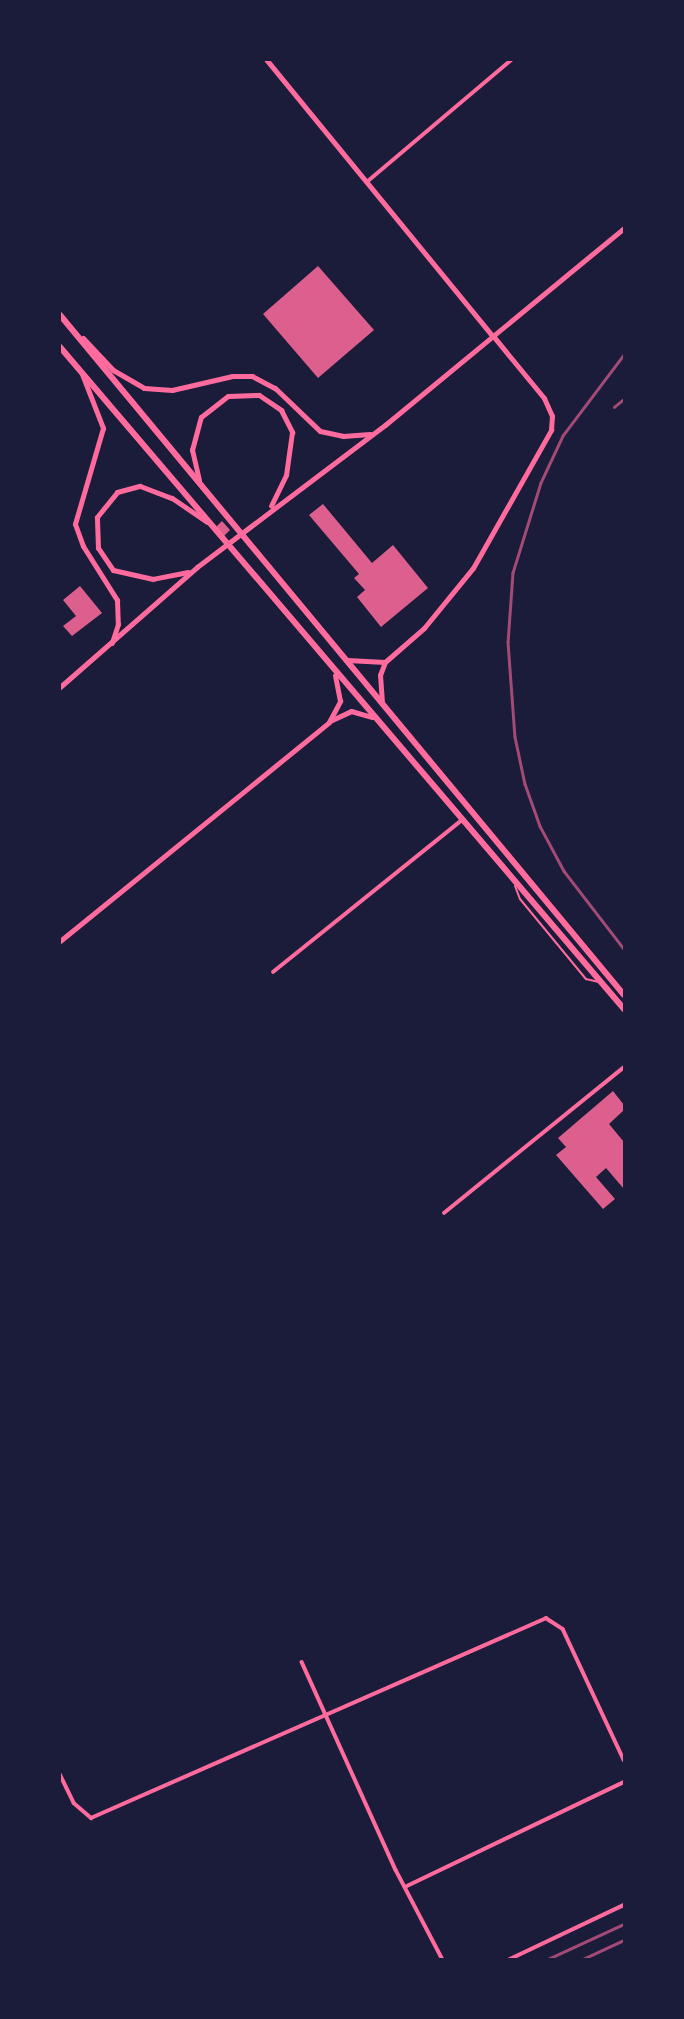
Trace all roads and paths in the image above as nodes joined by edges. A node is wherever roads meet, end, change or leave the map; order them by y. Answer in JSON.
{"nodes":[{"id":1,"x":267,"y":60,"type":"edge"},
{"id":2,"x":511,"y":60,"type":"edge"},
{"id":3,"x":368,"y":181,"type":"junction"},
{"id":4,"x":625,"y":228,"type":"edge"},
{"id":5,"x":60,"y":315,"type":"edge"},
{"id":6,"x":65,"y":322,"type":"junction"},
{"id":7,"x":494,"y":336,"type":"junction"},
{"id":8,"x":60,"y":347,"type":"edge"},
{"id":9,"x":82,"y":374,"type":"junction"},
{"id":10,"x":379,"y":429,"type":"junction"},
{"id":11,"x":268,"y":510,"type":"junction"},
{"id":12,"x":226,"y":520,"type":"junction"},
{"id":13,"x":216,"y":528,"type":"junction"},
{"id":14,"x":197,"y":567,"type":"junction"},
{"id":15,"x":108,"y":648,"type":"junction"},
{"id":16,"x":339,"y":655,"type":"junction"},
{"id":17,"x":385,"y":662,"type":"junction"},
{"id":18,"x":335,"y":675,"type":"junction"},
{"id":19,"x":60,"y":687,"type":"edge"},
{"id":20,"x":383,"y":707,"type":"junction"},
{"id":21,"x":372,"y":717,"type":"junction"},
{"id":22,"x":329,"y":722,"type":"junction"},
{"id":23,"x":461,"y":821,"type":"junction"},
{"id":24,"x":60,"y":941,"type":"edge"},
{"id":25,"x":273,"y":972,"type":"dead end"},
{"id":26,"x":625,"y":995,"type":"edge"},
{"id":27,"x":625,"y":1009,"type":"edge"},
{"id":28,"x":625,"y":1067,"type":"edge"},
{"id":29,"x":444,"y":1213,"type":"dead end"},
{"id":30,"x":302,"y":1661,"type":"dead end"},
{"id":31,"x":325,"y":1712,"type":"junction"},
{"id":32,"x":625,"y":1760,"type":"edge"},
{"id":33,"x":60,"y":1774,"type":"edge"},
{"id":34,"x":625,"y":1782,"type":"edge"},
{"id":35,"x":407,"y":1886,"type":"junction"},
{"id":36,"x":625,"y":1905,"type":"edge"},
{"id":37,"x":443,"y":1959,"type":"edge"},
{"id":38,"x":508,"y":1959,"type":"edge"}],
"edges":[{"from":1,"to":3,"type":"street"},
{"from":2,"to":3,"type":"street"},
{"from":3,"to":7,"type":"street"},
{"from":4,"to":7,"type":"main road"},
{"from":5,"to":6,"type":"main road"},
{"from":6,"to":10,"type":"main road"},
{"from":6,"to":12,"type":"main road"},
{"from":7,"to":10,"type":"main road"},
{"from":7,"to":17,"type":"main road"},
{"from":8,"to":9,"type":"main road"},
{"from":9,"to":13,"type":"main road"},
{"from":9,"to":15,"type":"main road"},
{"from":10,"to":11,"type":"main road"},
{"from":11,"to":12,"type":"main road"},
{"from":11,"to":14,"type":"main road"},
{"from":12,"to":16,"type":"main road"},
{"from":13,"to":14,"type":"main road"},
{"from":13,"to":18,"type":"main road"},
{"from":14,"to":15,"type":"main road"},
{"from":15,"to":19,"type":"main road"},
{"from":16,"to":17,"type":"main road"},
{"from":16,"to":20,"type":"main road"},
{"from":17,"to":20,"type":"main road"},
{"from":18,"to":21,"type":"main road"},
{"from":18,"to":22,"type":"main road"},
{"from":20,"to":26,"type":"main road"},
{"from":21,"to":22,"type":"main road"},
{"from":21,"to":23,"type":"main road"},
{"from":22,"to":24,"type":"main road"},
{"from":23,"to":25,"type":"street"},
{"from":23,"to":27,"type":"main road"},
{"from":28,"to":29,"type":"street"},
{"from":30,"to":31,"type":"street"},
{"from":31,"to":32,"type":"street"},
{"from":31,"to":33,"type":"street"},
{"from":31,"to":35,"type":"street"},
{"from":34,"to":35,"type":"street"},
{"from":35,"to":37,"type":"street"},
{"from":36,"to":38,"type":"street"}]}
